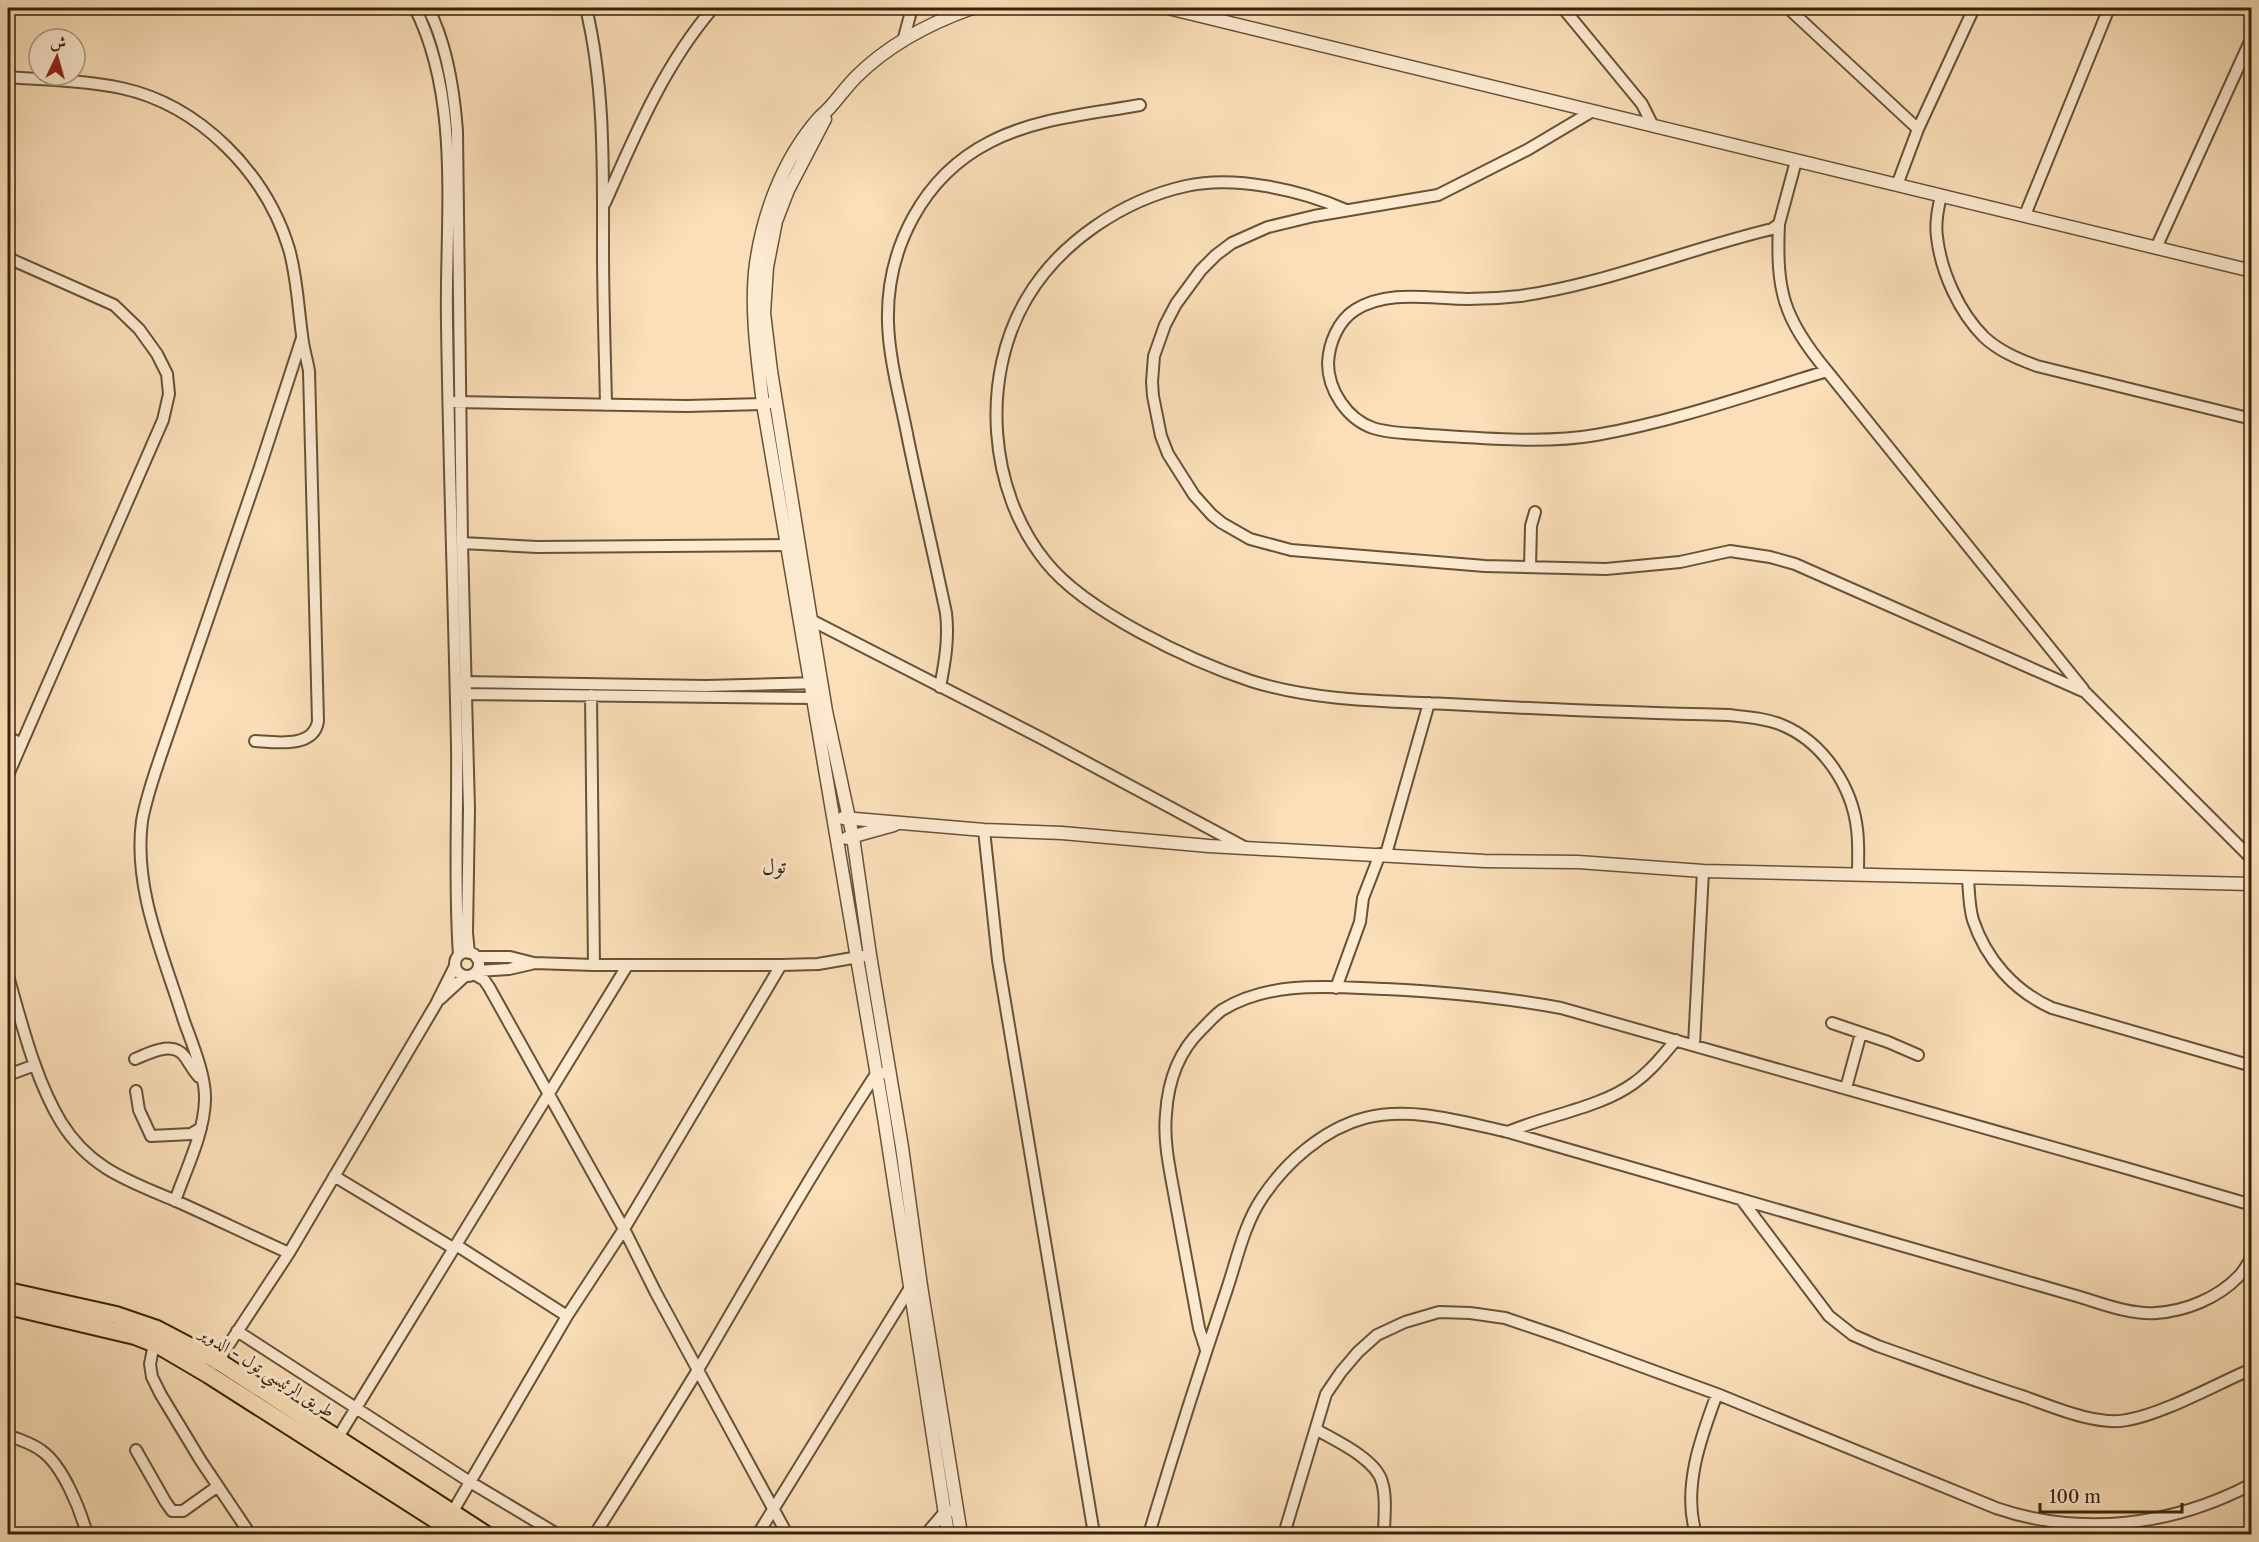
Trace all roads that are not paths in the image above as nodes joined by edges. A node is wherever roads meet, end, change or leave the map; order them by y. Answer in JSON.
{"nodes":[{"id":1,"x":415,"y":8,"type":"edge"},
{"id":2,"x":428,"y":8,"type":"edge"},
{"id":3,"x":586,"y":8,"type":"edge"},
{"id":4,"x":713,"y":8,"type":"edge"},
{"id":5,"x":912,"y":8,"type":"edge"},
{"id":6,"x":972,"y":8,"type":"edge"},
{"id":7,"x":1168,"y":8,"type":"edge"},
{"id":8,"x":1563,"y":8,"type":"edge"},
{"id":9,"x":1788,"y":8,"type":"edge"},
{"id":10,"x":1974,"y":8,"type":"edge"},
{"id":11,"x":2109,"y":8,"type":"edge"},
{"id":12,"x":2252,"y":37,"type":"edge"},
{"id":13,"x":903,"y":40,"type":"junction"},
{"id":14,"x":8,"y":77,"type":"edge"},
{"id":15,"x":1140,"y":105,"type":"dead end"},
{"id":16,"x":1592,"y":112,"type":"junction"},
{"id":17,"x":1653,"y":126,"type":"junction"},
{"id":18,"x":1918,"y":129,"type":"junction"},
{"id":19,"x":1796,"y":161,"type":"junction"},
{"id":20,"x":1897,"y":185,"type":"junction"},
{"id":21,"x":1941,"y":195,"type":"junction"},
{"id":22,"x":604,"y":206,"type":"junction"},
{"id":23,"x":1346,"y":210,"type":"junction"},
{"id":24,"x":2025,"y":215,"type":"junction"},
{"id":25,"x":1779,"y":224,"type":"junction"},
{"id":26,"x":2156,"y":248,"type":"junction"},
{"id":27,"x":8,"y":258,"type":"edge"},
{"id":28,"x":2252,"y":271,"type":"edge"},
{"id":29,"x":302,"y":338,"type":"junction"},
{"id":30,"x":1827,"y":371,"type":"junction"},
{"id":31,"x":455,"y":402,"type":"junction"},
{"id":32,"x":769,"y":403,"type":"junction"},
{"id":33,"x":606,"y":405,"type":"junction"},
{"id":34,"x":2252,"y":419,"type":"edge"},
{"id":35,"x":1534,"y":512,"type":"dead end"},
{"id":36,"x":462,"y":543,"type":"junction"},
{"id":37,"x":793,"y":545,"type":"junction"},
{"id":38,"x":1530,"y":567,"type":"junction"},
{"id":39,"x":811,"y":620,"type":"junction"},
{"id":40,"x":461,"y":682,"type":"junction"},
{"id":41,"x":815,"y":683,"type":"junction"},
{"id":42,"x":940,"y":687,"type":"junction"},
{"id":43,"x":632,"y":690,"type":"junction"},
{"id":44,"x":660,"y":690,"type":"junction"},
{"id":45,"x":2085,"y":692,"type":"junction"},
{"id":46,"x":461,"y":694,"type":"junction"},
{"id":47,"x":591,"y":695,"type":"junction"},
{"id":48,"x":813,"y":698,"type":"junction"},
{"id":49,"x":1429,"y":703,"type":"junction"},
{"id":50,"x":8,"y":737,"type":"edge"},
{"id":51,"x":255,"y":741,"type":"dead end"},
{"id":52,"x":21,"y":744,"type":"junction"},
{"id":53,"x":8,"y":775,"type":"edge"},
{"id":54,"x":850,"y":817,"type":"junction"},
{"id":55,"x":833,"y":819,"type":"junction"},
{"id":56,"x":898,"y":823,"type":"junction"},
{"id":57,"x":984,"y":830,"type":"junction"},
{"id":58,"x":853,"y":837,"type":"junction"},
{"id":59,"x":837,"y":840,"type":"junction"},
{"id":60,"x":1246,"y":848,"type":"junction"},
{"id":61,"x":1383,"y":854,"type":"junction"},
{"id":62,"x":2252,"y":859,"type":"edge"},
{"id":63,"x":1703,"y":871,"type":"junction"},
{"id":64,"x":1858,"y":874,"type":"junction"},
{"id":65,"x":1968,"y":878,"type":"junction"},
{"id":66,"x":2252,"y":884,"type":"edge"},
{"id":67,"x":864,"y":956,"type":"junction"},
{"id":68,"x":465,"y":958,"type":"junction"},
{"id":69,"x":534,"y":963,"type":"junction"},
{"id":70,"x":594,"y":965,"type":"junction"},
{"id":71,"x":781,"y":965,"type":"junction"},
{"id":72,"x":627,"y":966,"type":"junction"},
{"id":73,"x":472,"y":974,"type":"junction"},
{"id":74,"x":8,"y":976,"type":"edge"},
{"id":75,"x":1336,"y":988,"type":"junction"},
{"id":76,"x":436,"y":1004,"type":"junction"},
{"id":77,"x":1832,"y":1023,"type":"dead end"},
{"id":78,"x":1861,"y":1033,"type":"junction"},
{"id":79,"x":1676,"y":1040,"type":"junction"},
{"id":80,"x":1694,"y":1045,"type":"junction"},
{"id":81,"x":1918,"y":1055,"type":"dead end"},
{"id":82,"x":135,"y":1059,"type":"dead end"},
{"id":83,"x":35,"y":1065,"type":"junction"},
{"id":84,"x":2252,"y":1066,"type":"edge"},
{"id":85,"x":889,"y":1072,"type":"junction"},
{"id":86,"x":876,"y":1074,"type":"junction"},
{"id":87,"x":8,"y":1075,"type":"edge"},
{"id":88,"x":203,"y":1080,"type":"junction"},
{"id":89,"x":1846,"y":1088,"type":"junction"},
{"id":90,"x":136,"y":1091,"type":"dead end"},
{"id":91,"x":548,"y":1094,"type":"junction"},
{"id":92,"x":201,"y":1128,"type":"junction"},
{"id":93,"x":1508,"y":1132,"type":"junction"},
{"id":94,"x":897,"y":1157,"type":"junction"},
{"id":95,"x":334,"y":1176,"type":"junction"},
{"id":96,"x":1741,"y":1198,"type":"junction"},
{"id":97,"x":175,"y":1201,"type":"junction"},
{"id":98,"x":2252,"y":1205,"type":"edge"},
{"id":99,"x":624,"y":1229,"type":"junction"},
{"id":100,"x":455,"y":1246,"type":"junction"},
{"id":101,"x":289,"y":1253,"type":"junction"},
{"id":102,"x":2252,"y":1257,"type":"edge"},
{"id":103,"x":916,"y":1287,"type":"junction"},
{"id":104,"x":8,"y":1291,"type":"edge"},
{"id":105,"x":8,"y":1306,"type":"edge"},
{"id":106,"x":567,"y":1316,"type":"junction"},
{"id":107,"x":237,"y":1331,"type":"junction"},
{"id":108,"x":154,"y":1344,"type":"junction"},
{"id":109,"x":1206,"y":1350,"type":"junction"},
{"id":110,"x":214,"y":1368,"type":"junction"},
{"id":111,"x":698,"y":1369,"type":"junction"},
{"id":112,"x":2252,"y":1371,"type":"edge"},
{"id":113,"x":1717,"y":1394,"type":"junction"},
{"id":114,"x":356,"y":1409,"type":"junction"},
{"id":115,"x":1317,"y":1430,"type":"junction"},
{"id":116,"x":8,"y":1435,"type":"edge"},
{"id":117,"x":337,"y":1439,"type":"junction"},
{"id":118,"x":136,"y":1450,"type":"dead end"},
{"id":119,"x":470,"y":1482,"type":"junction"},
{"id":120,"x":2252,"y":1484,"type":"edge"},
{"id":121,"x":218,"y":1486,"type":"junction"},
{"id":122,"x":957,"y":1510,"type":"junction"},
{"id":123,"x":775,"y":1511,"type":"junction"},
{"id":124,"x":944,"y":1513,"type":"junction"},
{"id":125,"x":452,"y":1525,"type":"edge"},
{"id":126,"x":87,"y":1534,"type":"edge"},
{"id":127,"x":250,"y":1534,"type":"edge"},
{"id":128,"x":485,"y":1534,"type":"edge"},
{"id":129,"x":557,"y":1534,"type":"edge"},
{"id":130,"x":595,"y":1534,"type":"edge"},
{"id":131,"x":758,"y":1534,"type":"edge"},
{"id":132,"x":787,"y":1534,"type":"edge"},
{"id":133,"x":926,"y":1534,"type":"edge"},
{"id":134,"x":948,"y":1534,"type":"edge"},
{"id":135,"x":961,"y":1534,"type":"edge"},
{"id":136,"x":1094,"y":1534,"type":"edge"},
{"id":137,"x":1149,"y":1534,"type":"edge"},
{"id":138,"x":1284,"y":1534,"type":"edge"},
{"id":139,"x":1384,"y":1534,"type":"edge"},
{"id":140,"x":1696,"y":1534,"type":"edge"}],
"edges":[{"from":1,"to":31,"type":"street"},
{"from":2,"to":31,"type":"street"},
{"from":3,"to":22,"type":"street"},
{"from":4,"to":22,"type":"street"},
{"from":5,"to":13,"type":"street"},
{"from":6,"to":13,"type":"street"},
{"from":7,"to":16,"type":"street"},
{"from":8,"to":17,"type":"street"},
{"from":9,"to":18,"type":"street"},
{"from":10,"to":18,"type":"street"},
{"from":11,"to":24,"type":"street"},
{"from":12,"to":26,"type":"street"},
{"from":13,"to":32,"type":"street"},
{"from":14,"to":29,"type":"street"},
{"from":15,"to":42,"type":"street"},
{"from":16,"to":17,"type":"street"},
{"from":16,"to":23,"type":"street"},
{"from":17,"to":19,"type":"street"},
{"from":18,"to":20,"type":"street"},
{"from":19,"to":20,"type":"street"},
{"from":19,"to":25,"type":"street"},
{"from":20,"to":21,"type":"street"},
{"from":21,"to":24,"type":"street"},
{"from":21,"to":34,"type":"street"},
{"from":22,"to":33,"type":"street"},
{"from":23,"to":38,"type":"street"},
{"from":23,"to":49,"type":"street"},
{"from":24,"to":26,"type":"street"},
{"from":25,"to":30,"type":"street"},
{"from":25,"to":30,"type":"street"},
{"from":26,"to":28,"type":"street"},
{"from":27,"to":52,"type":"street"},
{"from":29,"to":51,"type":"street"},
{"from":29,"to":88,"type":"street"},
{"from":30,"to":45,"type":"street"},
{"from":31,"to":33,"type":"street"},
{"from":31,"to":36,"type":"street"},
{"from":31,"to":40,"type":"street"},
{"from":32,"to":33,"type":"street"},
{"from":32,"to":37,"type":"street"},
{"from":35,"to":38,"type":"street"},
{"from":36,"to":37,"type":"street"},
{"from":36,"to":40,"type":"street"},
{"from":37,"to":39,"type":"street"},
{"from":37,"to":41,"type":"street"},
{"from":38,"to":45,"type":"street"},
{"from":39,"to":41,"type":"street"},
{"from":39,"to":42,"type":"street"},
{"from":40,"to":43,"type":"street"},
{"from":40,"to":46,"type":"street"},
{"from":41,"to":44,"type":"street"},
{"from":41,"to":48,"type":"street"},
{"from":41,"to":54,"type":"street"},
{"from":42,"to":60,"type":"street"},
{"from":43,"to":44,"type":"street"},
{"from":43,"to":47,"type":"street"},
{"from":44,"to":48,"type":"street"},
{"from":45,"to":62,"type":"street"},
{"from":46,"to":47,"type":"street"},
{"from":46,"to":68,"type":"street"},
{"from":47,"to":70,"type":"street"},
{"from":48,"to":55,"type":"street"},
{"from":49,"to":61,"type":"street"},
{"from":49,"to":64,"type":"street"},
{"from":50,"to":52,"type":"street"},
{"from":52,"to":53,"type":"street"},
{"from":54,"to":55,"type":"street"},
{"from":54,"to":56,"type":"street"},
{"from":54,"to":58,"type":"street"},
{"from":55,"to":59,"type":"street"},
{"from":56,"to":57,"type":"street"},
{"from":56,"to":58,"type":"street"},
{"from":57,"to":60,"type":"street"},
{"from":57,"to":136,"type":"street"},
{"from":58,"to":59,"type":"street"},
{"from":58,"to":67,"type":"street"},
{"from":59,"to":67,"type":"street"},
{"from":60,"to":61,"type":"street"},
{"from":61,"to":63,"type":"street"},
{"from":61,"to":75,"type":"street"},
{"from":63,"to":64,"type":"street"},
{"from":63,"to":80,"type":"street"},
{"from":64,"to":65,"type":"street"},
{"from":65,"to":66,"type":"street"},
{"from":65,"to":84,"type":"street"},
{"from":67,"to":71,"type":"street"},
{"from":67,"to":85,"type":"street"},
{"from":67,"to":86,"type":"street"},
{"from":68,"to":69,"type":"street"},
{"from":68,"to":73,"type":"street"},
{"from":68,"to":73,"type":"street"},
{"from":68,"to":76,"type":"street"},
{"from":69,"to":70,"type":"street"},
{"from":69,"to":73,"type":"street"},
{"from":70,"to":72,"type":"street"},
{"from":71,"to":72,"type":"street"},
{"from":71,"to":99,"type":"street"},
{"from":72,"to":91,"type":"street"},
{"from":73,"to":76,"type":"street"},
{"from":73,"to":91,"type":"street"},
{"from":74,"to":83,"type":"street"},
{"from":75,"to":79,"type":"street"},
{"from":75,"to":109,"type":"street"},
{"from":76,"to":95,"type":"street"},
{"from":77,"to":78,"type":"street"},
{"from":78,"to":81,"type":"street"},
{"from":78,"to":89,"type":"street"},
{"from":79,"to":80,"type":"street"},
{"from":79,"to":93,"type":"street"},
{"from":80,"to":89,"type":"street"},
{"from":82,"to":88,"type":"street"},
{"from":83,"to":87,"type":"street"},
{"from":83,"to":97,"type":"street"},
{"from":85,"to":86,"type":"street"},
{"from":85,"to":94,"type":"street"},
{"from":86,"to":94,"type":"street"},
{"from":86,"to":111,"type":"street"},
{"from":88,"to":92,"type":"street"},
{"from":89,"to":98,"type":"street"},
{"from":90,"to":92,"type":"street"},
{"from":91,"to":99,"type":"street"},
{"from":91,"to":100,"type":"street"},
{"from":92,"to":97,"type":"street"},
{"from":93,"to":96,"type":"street"},
{"from":93,"to":109,"type":"street"},
{"from":94,"to":103,"type":"street"},
{"from":95,"to":100,"type":"street"},
{"from":95,"to":101,"type":"street"},
{"from":96,"to":102,"type":"street"},
{"from":96,"to":112,"type":"street"},
{"from":97,"to":101,"type":"street"},
{"from":99,"to":106,"type":"street"},
{"from":99,"to":111,"type":"street"},
{"from":100,"to":106,"type":"street"},
{"from":100,"to":114,"type":"street"},
{"from":101,"to":107,"type":"street"},
{"from":103,"to":122,"type":"street"},
{"from":103,"to":123,"type":"street"},
{"from":103,"to":124,"type":"street"},
{"from":104,"to":110,"type":"main road","name":"طريق الرئيسي تول - الدوير"},
{"from":105,"to":108,"type":"main road","name":"طريق الرئيسي تول - الدوير"},
{"from":106,"to":119,"type":"street"},
{"from":107,"to":110,"type":"street"},
{"from":107,"to":114,"type":"street"},
{"from":108,"to":110,"type":"main road","name":"طريق الرئيسي تول - الدوير"},
{"from":108,"to":121,"type":"street"},
{"from":109,"to":137,"type":"street"},
{"from":110,"to":117,"type":"main road","name":"طريق الرئيسي تول - الدوير"},
{"from":110,"to":125,"type":"main road","name":"طريق الرئيسي تول - الدوير"},
{"from":111,"to":123,"type":"street"},
{"from":111,"to":130,"type":"street"},
{"from":113,"to":115,"type":"street"},
{"from":113,"to":120,"type":"street"},
{"from":113,"to":140,"type":"street"},
{"from":114,"to":117,"type":"street"},
{"from":114,"to":119,"type":"street"},
{"from":115,"to":138,"type":"street"},
{"from":115,"to":139,"type":"street"},
{"from":116,"to":126,"type":"street"},
{"from":117,"to":125,"type":"main road","name":"طريق الرئيسي تول - الدوير"},
{"from":118,"to":121,"type":"street"},
{"from":119,"to":125,"type":"street"},
{"from":119,"to":129,"type":"street"},
{"from":121,"to":127,"type":"street"},
{"from":122,"to":124,"type":"street"},
{"from":122,"to":135,"type":"street"},
{"from":123,"to":131,"type":"street"},
{"from":123,"to":132,"type":"street"},
{"from":124,"to":133,"type":"street"},
{"from":124,"to":134,"type":"street"},
{"from":125,"to":128,"type":"main road","name":"طريق الرئيسي تول - الدوير"}]}
